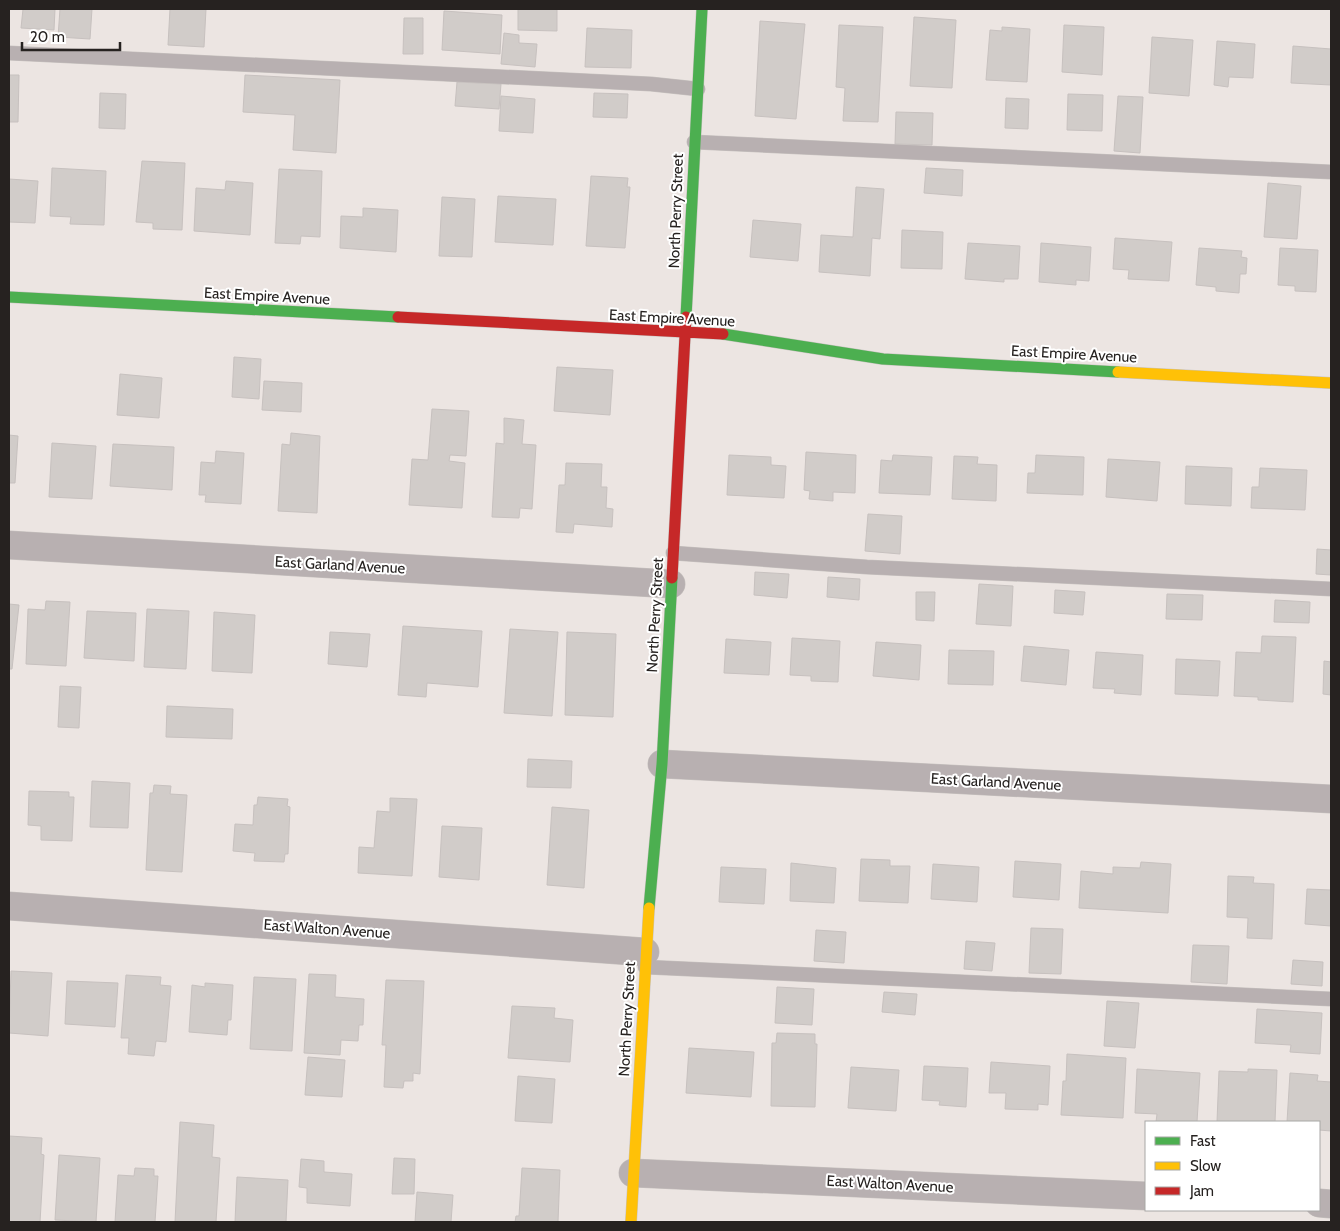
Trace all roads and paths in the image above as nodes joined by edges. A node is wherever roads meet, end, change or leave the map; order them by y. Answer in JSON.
{"nodes":[{"id":1,"x":702,"y":9,"type":"edge"},
{"id":2,"x":9,"y":53,"type":"edge"},
{"id":3,"x":698,"y":89,"type":"junction"},
{"id":4,"x":694,"y":142,"type":"junction"},
{"id":5,"x":1331,"y":172,"type":"edge"},
{"id":6,"x":9,"y":297,"type":"edge"},
{"id":7,"x":686,"y":333,"type":"junction"},
{"id":8,"x":1331,"y":383,"type":"edge"},
{"id":9,"x":9,"y":545,"type":"edge"},
{"id":10,"x":674,"y":553,"type":"junction"},
{"id":11,"x":672,"y":584,"type":"junction"},
{"id":12,"x":1331,"y":589,"type":"edge"},
{"id":13,"x":662,"y":764,"type":"junction"},
{"id":14,"x":1331,"y":799,"type":"edge"},
{"id":15,"x":9,"y":906,"type":"edge"},
{"id":16,"x":645,"y":959,"type":"junction"},
{"id":17,"x":1331,"y":999,"type":"edge"},
{"id":18,"x":633,"y":1173,"type":"junction"},
{"id":19,"x":1145,"y":1196,"type":"edge"},
{"id":20,"x":631,"y":1222,"type":"edge"}],
"edges":[{"from":1,"to":3,"type":"street","name":"North Perry Street"},
{"from":2,"to":3,"type":"lane"},
{"from":3,"to":4,"type":"street","name":"North Perry Street"},
{"from":4,"to":5,"type":"lane"},
{"from":4,"to":7,"type":"street","name":"North Perry Street"},
{"from":6,"to":7,"type":"street","name":"East Empire Avenue"},
{"from":7,"to":8,"type":"street","name":"East Empire Avenue"},
{"from":7,"to":10,"type":"street","name":"North Perry Street"},
{"from":9,"to":11,"type":"street","name":"East Garland Avenue"},
{"from":10,"to":11,"type":"street","name":"North Perry Street"},
{"from":10,"to":12,"type":"lane"},
{"from":11,"to":13,"type":"street","name":"North Perry Street"},
{"from":13,"to":14,"type":"street","name":"East Garland Avenue"},
{"from":13,"to":16,"type":"street","name":"North Perry Street"},
{"from":15,"to":16,"type":"street","name":"East Walton Avenue"},
{"from":16,"to":17,"type":"lane"},
{"from":16,"to":18,"type":"street","name":"North Perry Street"},
{"from":18,"to":19,"type":"street","name":"East Walton Avenue"},
{"from":18,"to":20,"type":"street","name":"North Perry Street"}]}
